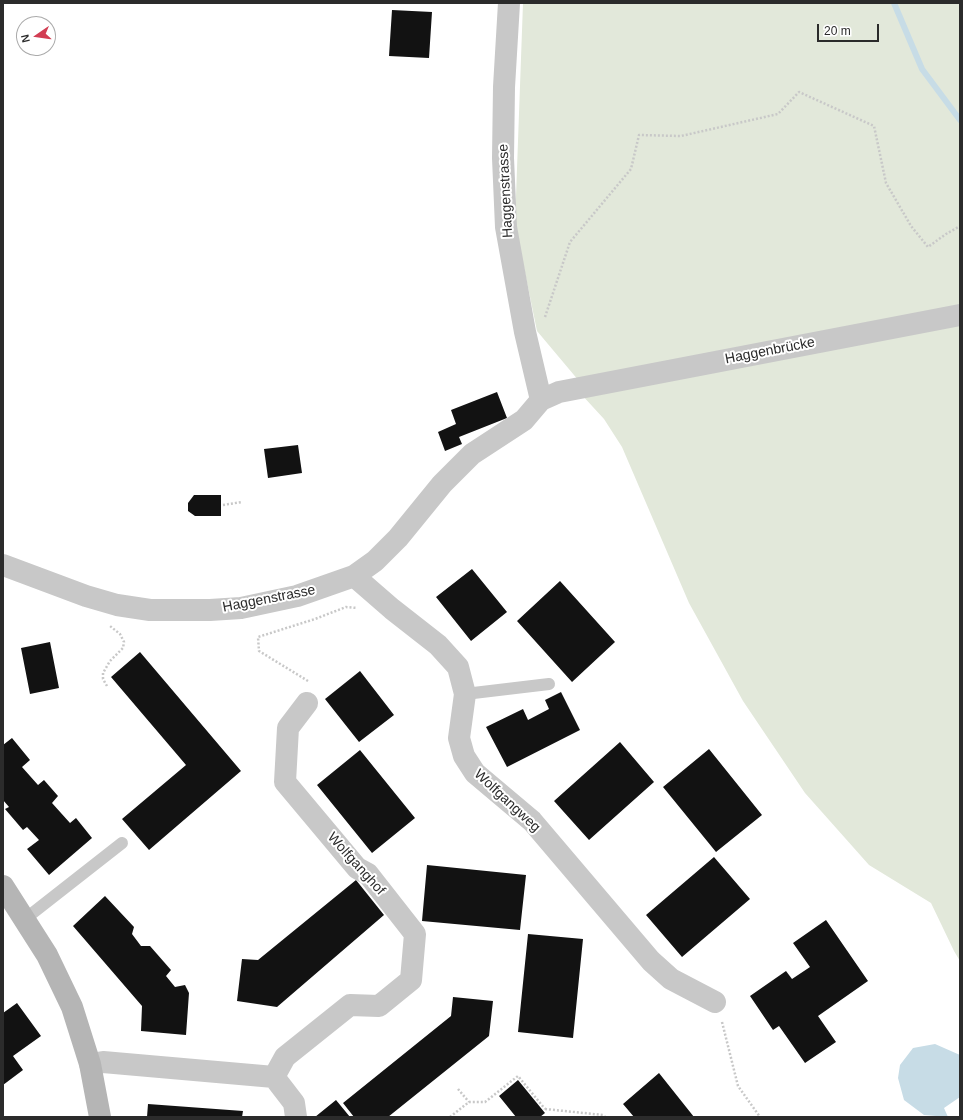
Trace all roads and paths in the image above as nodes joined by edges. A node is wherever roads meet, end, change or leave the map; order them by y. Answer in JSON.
{"nodes":[{"id":1,"x":509,"y":3,"type":"edge"},
{"id":2,"x":960,"y":226,"type":"edge"},
{"id":3,"x":960,"y":315,"type":"edge"},
{"id":4,"x":544,"y":322,"type":"dead end"},
{"id":5,"x":580,"y":388,"type":"joint"},
{"id":6,"x":541,"y":400,"type":"junction"},
{"id":7,"x":242,"y":502,"type":"dead end"},
{"id":8,"x":222,"y":505,"type":"dead end"},
{"id":9,"x":3,"y":564,"type":"edge"},
{"id":10,"x":354,"y":576,"type":"junction"},
{"id":11,"x":364,"y":609,"type":"dead end"},
{"id":12,"x":103,"y":622,"type":"dead end"},
{"id":13,"x":550,"y":684,"type":"dead end"},
{"id":14,"x":107,"y":686,"type":"dead end"},
{"id":15,"x":465,"y":694,"type":"junction"},
{"id":16,"x":307,"y":703,"type":"joint"},
{"id":17,"x":122,"y":843,"type":"dead end"},
{"id":18,"x":3,"y":886,"type":"edge"},
{"id":19,"x":25,"y":919,"type":"junction"},
{"id":20,"x":715,"y":1002,"type":"joint"},
{"id":21,"x":90,"y":1064,"type":"junction"},
{"id":22,"x":274,"y":1077,"type":"junction"},
{"id":23,"x":458,"y":1089,"type":"dead end"},
{"id":24,"x":469,"y":1102,"type":"junction"},
{"id":25,"x":100,"y":1117,"type":"edge"},
{"id":26,"x":296,"y":1117,"type":"edge"},
{"id":27,"x":450,"y":1117,"type":"edge"},
{"id":28,"x":605,"y":1117,"type":"edge"},
{"id":29,"x":760,"y":1117,"type":"edge"}],
"edges":[{"from":1,"to":6,"type":"street","name":"Haggenstrasse"},
{"from":2,"to":4,"type":"path"},
{"from":3,"to":5,"type":"street","name":"Haggenbrücke"},
{"from":5,"to":6,"type":"street","name":"Haggenstrasse"},
{"from":6,"to":10,"type":"street","name":"Haggenstrasse"},
{"from":7,"to":8,"type":"path"},
{"from":9,"to":10,"type":"street","name":"Haggenstrasse"},
{"from":10,"to":15,"type":"street","name":"Wolfgangweg"},
{"from":11,"to":16,"type":"path"},
{"from":12,"to":14,"type":"path"},
{"from":13,"to":15,"type":"lane"},
{"from":15,"to":20,"type":"street","name":"Wolfgangweg"},
{"from":16,"to":22,"type":"street","name":"Wolfganghof"},
{"from":17,"to":19,"type":"lane"},
{"from":18,"to":19,"type":"street"},
{"from":19,"to":21,"type":"street"},
{"from":20,"to":29,"type":"path"},
{"from":21,"to":22,"type":"street"},
{"from":21,"to":25,"type":"street"},
{"from":22,"to":26,"type":"street"},
{"from":23,"to":24,"type":"path"},
{"from":24,"to":27,"type":"path"},
{"from":24,"to":28,"type":"path"}]}
